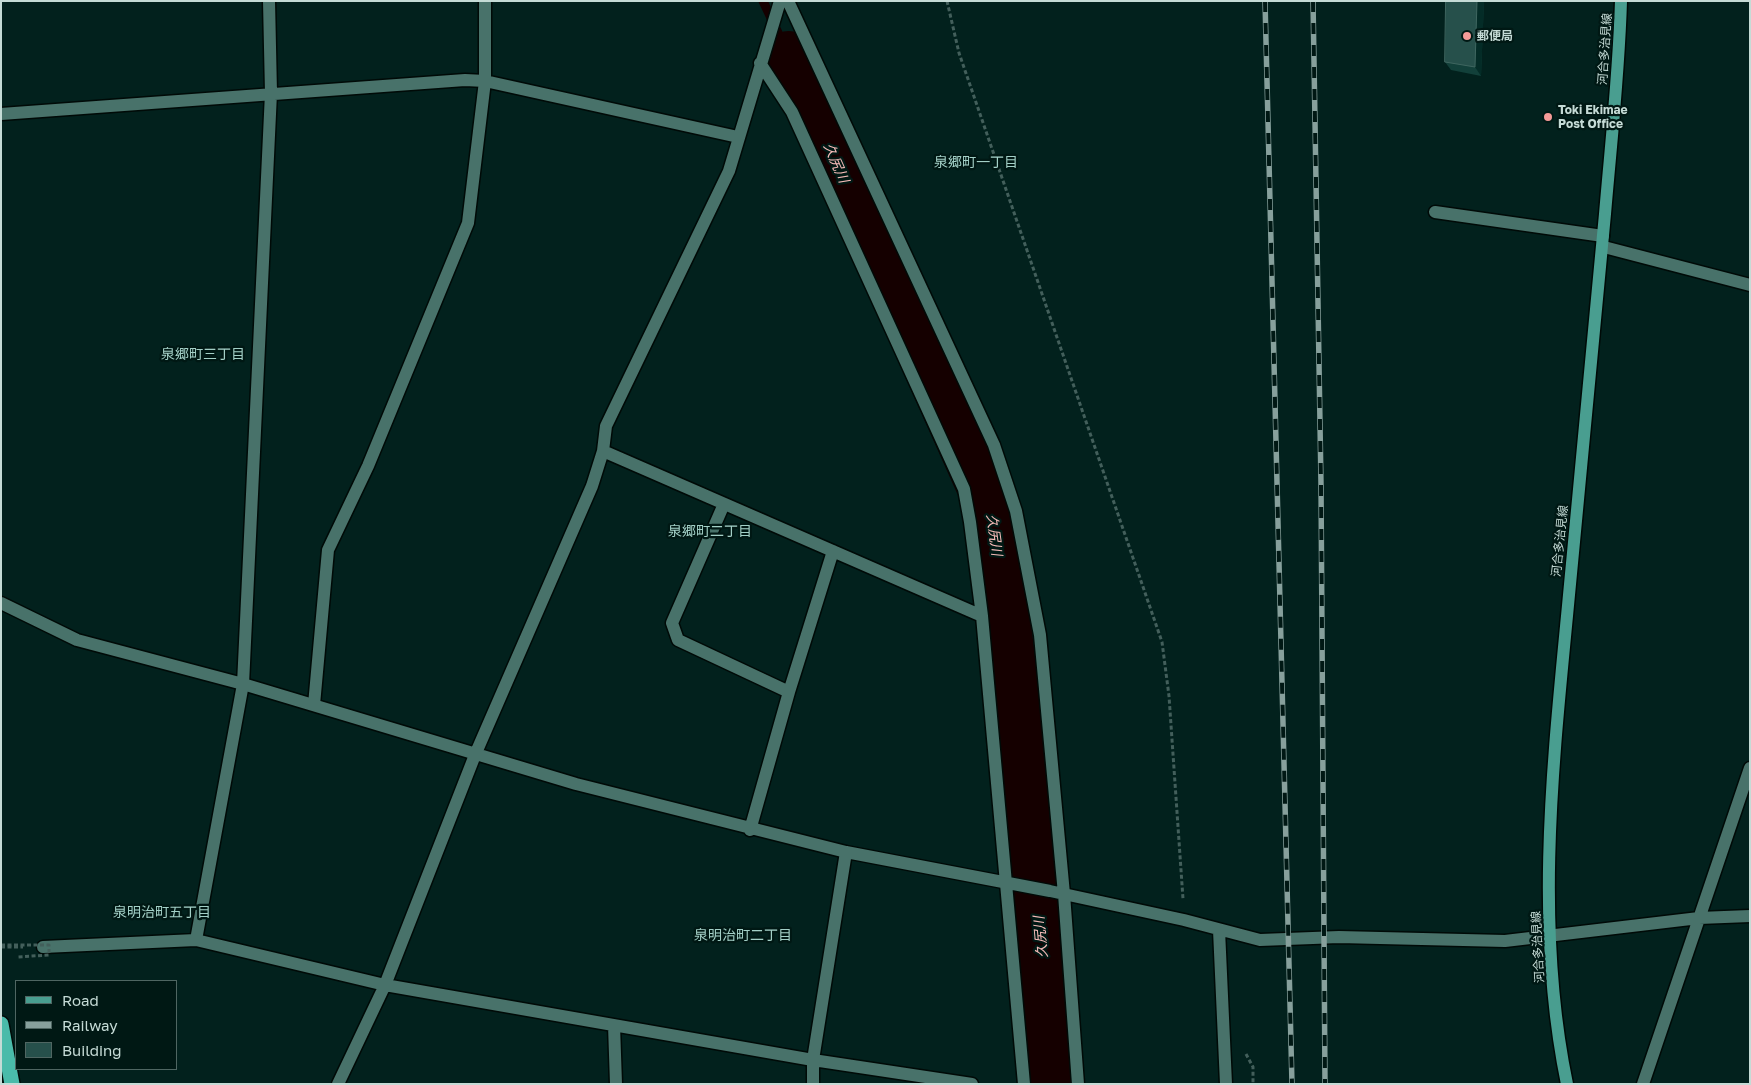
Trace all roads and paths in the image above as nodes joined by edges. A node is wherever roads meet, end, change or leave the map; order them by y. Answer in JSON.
{"nodes":[{"id":1,"x":269,"y":1,"type":"edge"},
{"id":2,"x":485,"y":1,"type":"edge"},
{"id":3,"x":780,"y":1,"type":"edge"},
{"id":4,"x":788,"y":1,"type":"edge"},
{"id":5,"x":947,"y":1,"type":"edge"},
{"id":6,"x":1621,"y":1,"type":"edge"},
{"id":7,"x":760,"y":63,"type":"junction"},
{"id":8,"x":485,"y":81,"type":"junction"},
{"id":9,"x":271,"y":93,"type":"junction"},
{"id":10,"x":1,"y":114,"type":"edge"},
{"id":11,"x":738,"y":137,"type":"junction"},
{"id":12,"x":1436,"y":212,"type":"dead end"},
{"id":13,"x":1603,"y":242,"type":"junction"},
{"id":14,"x":1750,"y":285,"type":"edge"},
{"id":15,"x":603,"y":451,"type":"junction"},
{"id":16,"x":724,"y":504,"type":"junction"},
{"id":17,"x":833,"y":551,"type":"junction"},
{"id":18,"x":1,"y":603,"type":"edge"},
{"id":19,"x":982,"y":616,"type":"junction"},
{"id":20,"x":243,"y":684,"type":"junction"},
{"id":21,"x":789,"y":692,"type":"junction"},
{"id":22,"x":314,"y":705,"type":"junction"},
{"id":23,"x":475,"y":755,"type":"junction"},
{"id":24,"x":1750,"y":768,"type":"edge"},
{"id":25,"x":750,"y":830,"type":"junction"},
{"id":26,"x":846,"y":852,"type":"junction"},
{"id":27,"x":1006,"y":884,"type":"junction"},
{"id":28,"x":1064,"y":894,"type":"junction"},
{"id":29,"x":1750,"y":916,"type":"edge"},
{"id":30,"x":1699,"y":918,"type":"junction"},
{"id":31,"x":1184,"y":920,"type":"junction"},
{"id":32,"x":1219,"y":930,"type":"junction"},
{"id":33,"x":1549,"y":937,"type":"junction"},
{"id":34,"x":196,"y":940,"type":"junction"},
{"id":35,"x":1,"y":945,"type":"edge"},
{"id":36,"x":42,"y":947,"type":"dead end"},
{"id":37,"x":17,"y":957,"type":"dead end"},
{"id":38,"x":385,"y":985,"type":"junction"},
{"id":39,"x":1,"y":1024,"type":"edge"},
{"id":40,"x":614,"y":1025,"type":"junction"},
{"id":41,"x":813,"y":1060,"type":"junction"},
{"id":42,"x":12,"y":1084,"type":"edge"},
{"id":43,"x":338,"y":1084,"type":"edge"},
{"id":44,"x":616,"y":1084,"type":"edge"},
{"id":45,"x":814,"y":1084,"type":"edge"},
{"id":46,"x":972,"y":1084,"type":"edge"},
{"id":47,"x":1024,"y":1084,"type":"edge"},
{"id":48,"x":1078,"y":1084,"type":"edge"},
{"id":49,"x":1226,"y":1084,"type":"edge"},
{"id":50,"x":1567,"y":1084,"type":"edge"},
{"id":51,"x":1643,"y":1084,"type":"edge"}],
"edges":[{"from":1,"to":9,"type":"street"},
{"from":2,"to":8,"type":"street"},
{"from":3,"to":7,"type":"street"},
{"from":4,"to":28,"type":"street"},
{"from":5,"to":31,"type":"path"},
{"from":6,"to":13,"type":"main road","name":"河合多治見線"},
{"from":7,"to":11,"type":"street"},
{"from":7,"to":19,"type":"street"},
{"from":8,"to":9,"type":"street"},
{"from":8,"to":11,"type":"street"},
{"from":8,"to":22,"type":"street"},
{"from":9,"to":10,"type":"street"},
{"from":9,"to":20,"type":"street"},
{"from":11,"to":15,"type":"street"},
{"from":12,"to":13,"type":"street"},
{"from":13,"to":14,"type":"street"},
{"from":13,"to":33,"type":"main road","name":"河合多治見線"},
{"from":15,"to":16,"type":"street"},
{"from":15,"to":23,"type":"street"},
{"from":16,"to":17,"type":"street"},
{"from":16,"to":21,"type":"street"},
{"from":17,"to":19,"type":"street"},
{"from":17,"to":21,"type":"street"},
{"from":18,"to":20,"type":"street"},
{"from":19,"to":27,"type":"street"},
{"from":20,"to":22,"type":"street"},
{"from":20,"to":34,"type":"street"},
{"from":21,"to":25,"type":"street"},
{"from":22,"to":23,"type":"street"},
{"from":23,"to":25,"type":"street"},
{"from":23,"to":38,"type":"street"},
{"from":24,"to":30,"type":"street"},
{"from":25,"to":26,"type":"street"},
{"from":26,"to":27,"type":"street"},
{"from":26,"to":41,"type":"street"},
{"from":27,"to":28,"type":"street"},
{"from":27,"to":47,"type":"street"},
{"from":28,"to":31,"type":"street"},
{"from":28,"to":48,"type":"street"},
{"from":29,"to":30,"type":"street"},
{"from":30,"to":33,"type":"street"},
{"from":30,"to":51,"type":"street"},
{"from":31,"to":32,"type":"street"},
{"from":32,"to":33,"type":"street"},
{"from":32,"to":49,"type":"street"},
{"from":33,"to":50,"type":"main road","name":"河合多治見線"},
{"from":34,"to":36,"type":"street"},
{"from":34,"to":38,"type":"street"},
{"from":35,"to":37,"type":"path","bridge":true},
{"from":38,"to":40,"type":"street"},
{"from":38,"to":43,"type":"street"},
{"from":39,"to":42,"type":"highway"},
{"from":40,"to":41,"type":"street"},
{"from":40,"to":44,"type":"street"},
{"from":41,"to":45,"type":"street"},
{"from":41,"to":46,"type":"street"}]}
